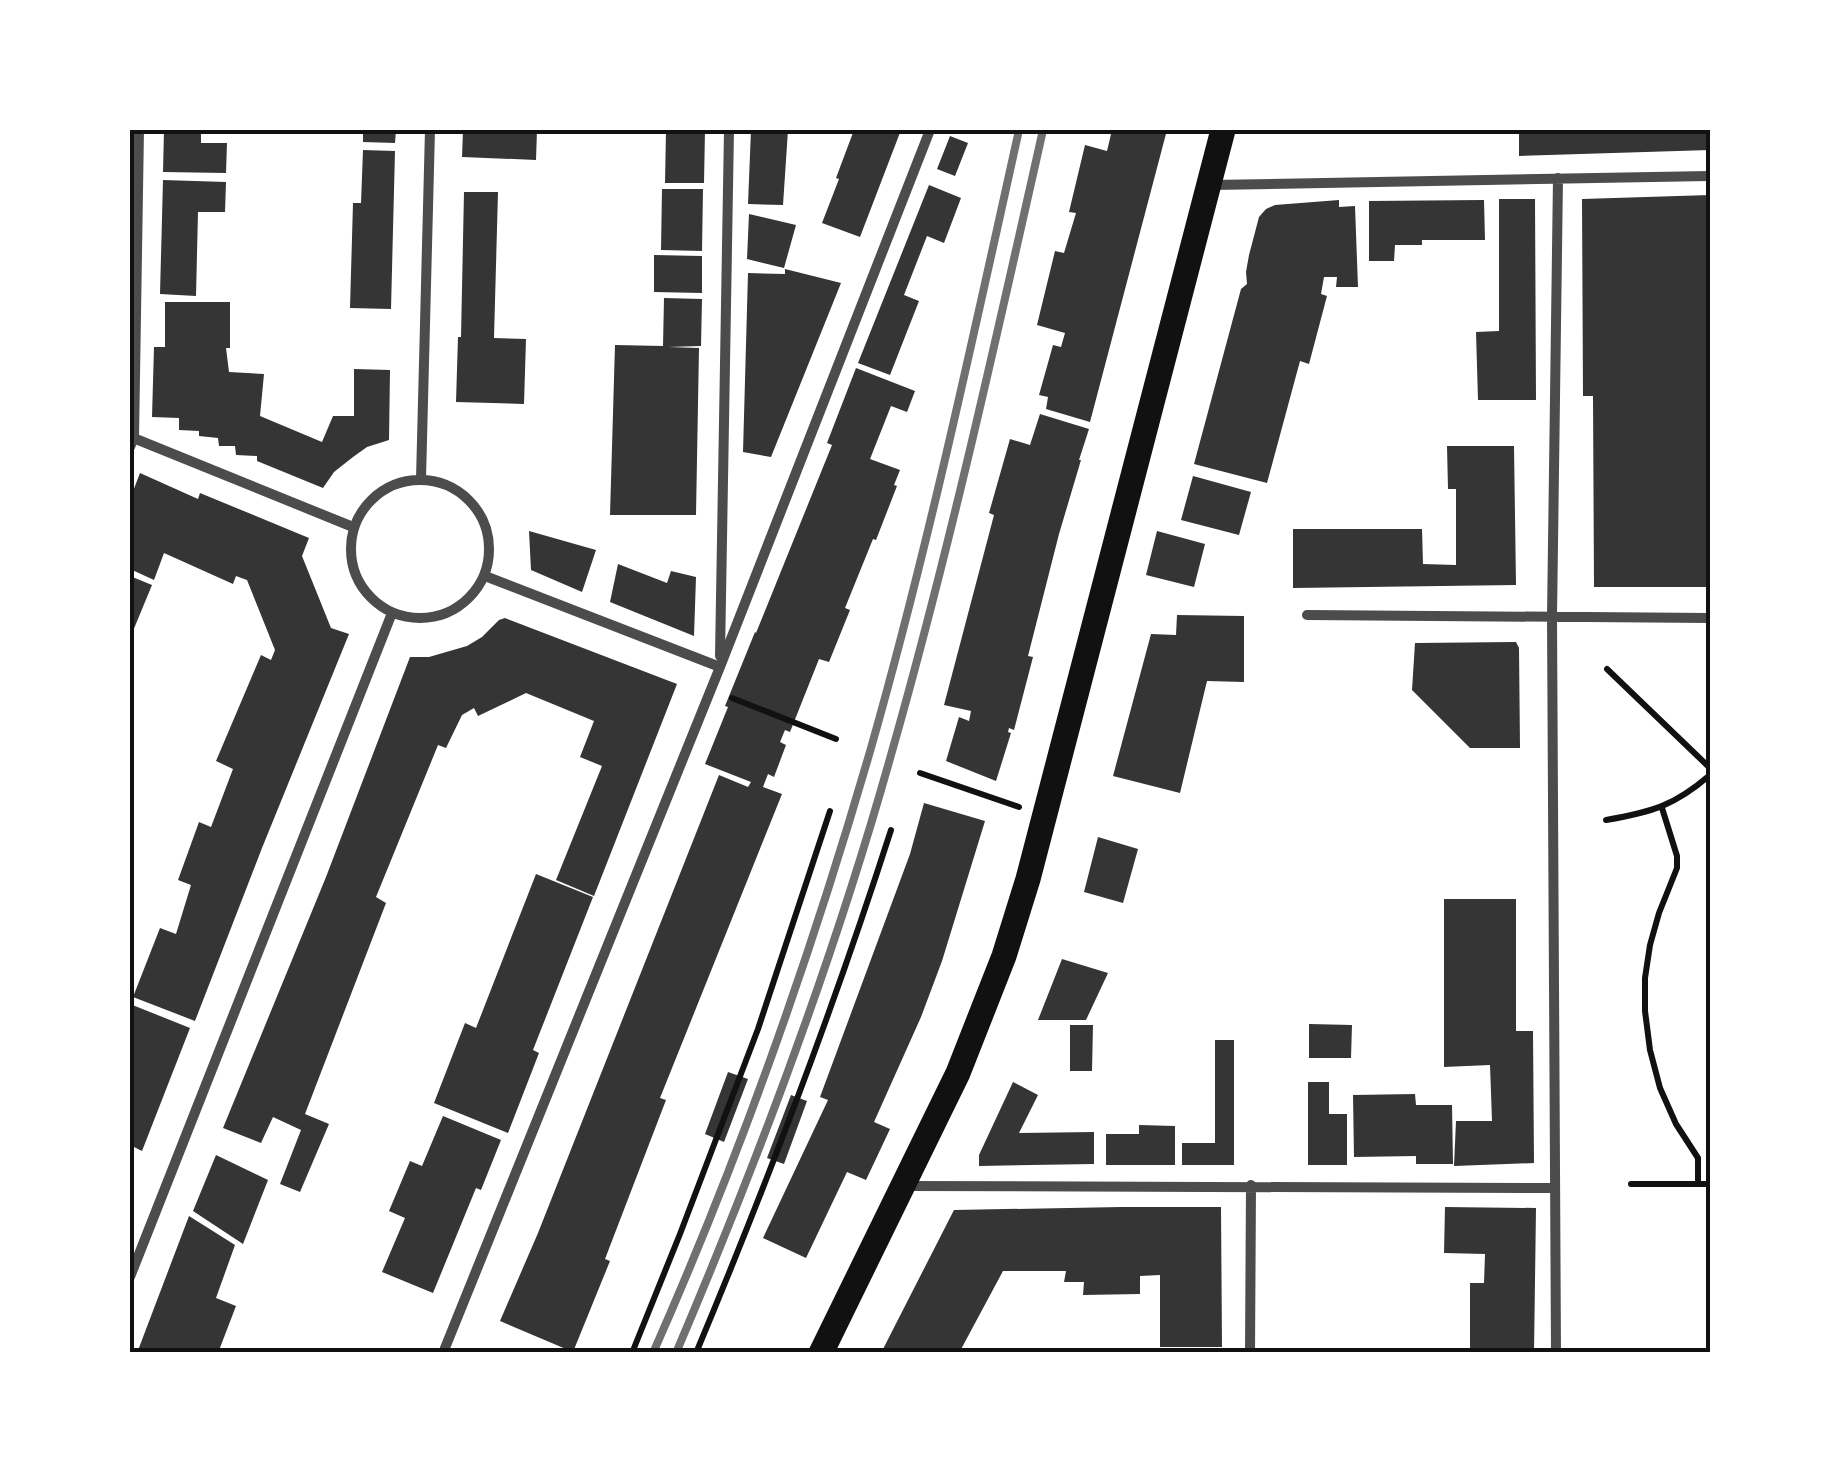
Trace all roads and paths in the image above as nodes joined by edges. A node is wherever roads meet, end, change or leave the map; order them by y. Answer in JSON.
{"nodes":[{"id":1,"x":139,"y":130,"type":"edge"},
{"id":2,"x":430,"y":130,"type":"edge"},
{"id":3,"x":729,"y":130,"type":"edge"},
{"id":4,"x":930,"y":130,"type":"edge"},
{"id":5,"x":1223,"y":130,"type":"edge"},
{"id":6,"x":1710,"y":176,"type":"edge"},
{"id":7,"x":1558,"y":178,"type":"junction"},
{"id":8,"x":1208,"y":185,"type":"junction"},
{"id":9,"x":131,"y":441,"type":"edge"},
{"id":10,"x":421,"y":480,"type":"junction"},
{"id":11,"x":353,"y":527,"type":"junction"},
{"id":12,"x":485,"y":576,"type":"junction"},
{"id":13,"x":392,"y":614,"type":"junction"},
{"id":14,"x":1308,"y":615,"type":"dead end"},
{"id":15,"x":1552,"y":617,"type":"junction"},
{"id":16,"x":1710,"y":618,"type":"edge"},
{"id":17,"x":720,"y":667,"type":"junction"},
{"id":18,"x":1608,"y":669,"type":"dead end"},
{"id":19,"x":726,"y":695,"type":"dead end"},
{"id":20,"x":836,"y":739,"type":"dead end"},
{"id":21,"x":1710,"y":771,"type":"edge"},
{"id":22,"x":920,"y":773,"type":"dead end"},
{"id":23,"x":1662,"y":808,"type":"junction"},
{"id":24,"x":830,"y":811,"type":"dead end"},
{"id":25,"x":1044,"y":815,"type":"junction"},
{"id":26,"x":1606,"y":820,"type":"dead end"},
{"id":27,"x":891,"y":830,"type":"dead end"},
{"id":28,"x":1631,"y":1184,"type":"dead end"},
{"id":29,"x":1698,"y":1184,"type":"junction"},
{"id":30,"x":1710,"y":1184,"type":"edge"},
{"id":31,"x":1251,"y":1185,"type":"junction"},
{"id":32,"x":904,"y":1186,"type":"junction"},
{"id":33,"x":1554,"y":1188,"type":"junction"},
{"id":34,"x":130,"y":1278,"type":"edge"},
{"id":35,"x":443,"y":1353,"type":"edge"},
{"id":36,"x":632,"y":1353,"type":"edge"},
{"id":37,"x":696,"y":1353,"type":"edge"},
{"id":38,"x":822,"y":1353,"type":"edge"},
{"id":39,"x":1250,"y":1353,"type":"edge"},
{"id":40,"x":1556,"y":1353,"type":"edge"}],
"edges":[{"from":1,"to":9,"type":"street"},
{"from":2,"to":10,"type":"street"},
{"from":3,"to":17,"type":"street"},
{"from":4,"to":17,"type":"street"},
{"from":5,"to":8,"type":"main road"},
{"from":6,"to":7,"type":"street"},
{"from":7,"to":8,"type":"street"},
{"from":7,"to":15,"type":"street"},
{"from":8,"to":25,"type":"main road"},
{"from":9,"to":11,"type":"street"},
{"from":10,"to":11,"type":"street"},
{"from":10,"to":12,"type":"street"},
{"from":11,"to":13,"type":"street"},
{"from":12,"to":13,"type":"street"},
{"from":12,"to":17,"type":"street"},
{"from":13,"to":34,"type":"street"},
{"from":14,"to":15,"type":"street"},
{"from":15,"to":16,"type":"street"},
{"from":15,"to":33,"type":"street"},
{"from":17,"to":35,"type":"street"},
{"from":18,"to":21,"type":"path"},
{"from":19,"to":20,"type":"path"},
{"from":21,"to":23,"type":"path"},
{"from":22,"to":25,"type":"path"},
{"from":23,"to":26,"type":"path"},
{"from":23,"to":29,"type":"path"},
{"from":24,"to":36,"type":"path"},
{"from":25,"to":32,"type":"main road"},
{"from":27,"to":37,"type":"path"},
{"from":28,"to":29,"type":"path"},
{"from":29,"to":30,"type":"path"},
{"from":31,"to":32,"type":"street"},
{"from":31,"to":33,"type":"street"},
{"from":31,"to":39,"type":"street"},
{"from":32,"to":38,"type":"main road"},
{"from":33,"to":40,"type":"street"}]}
